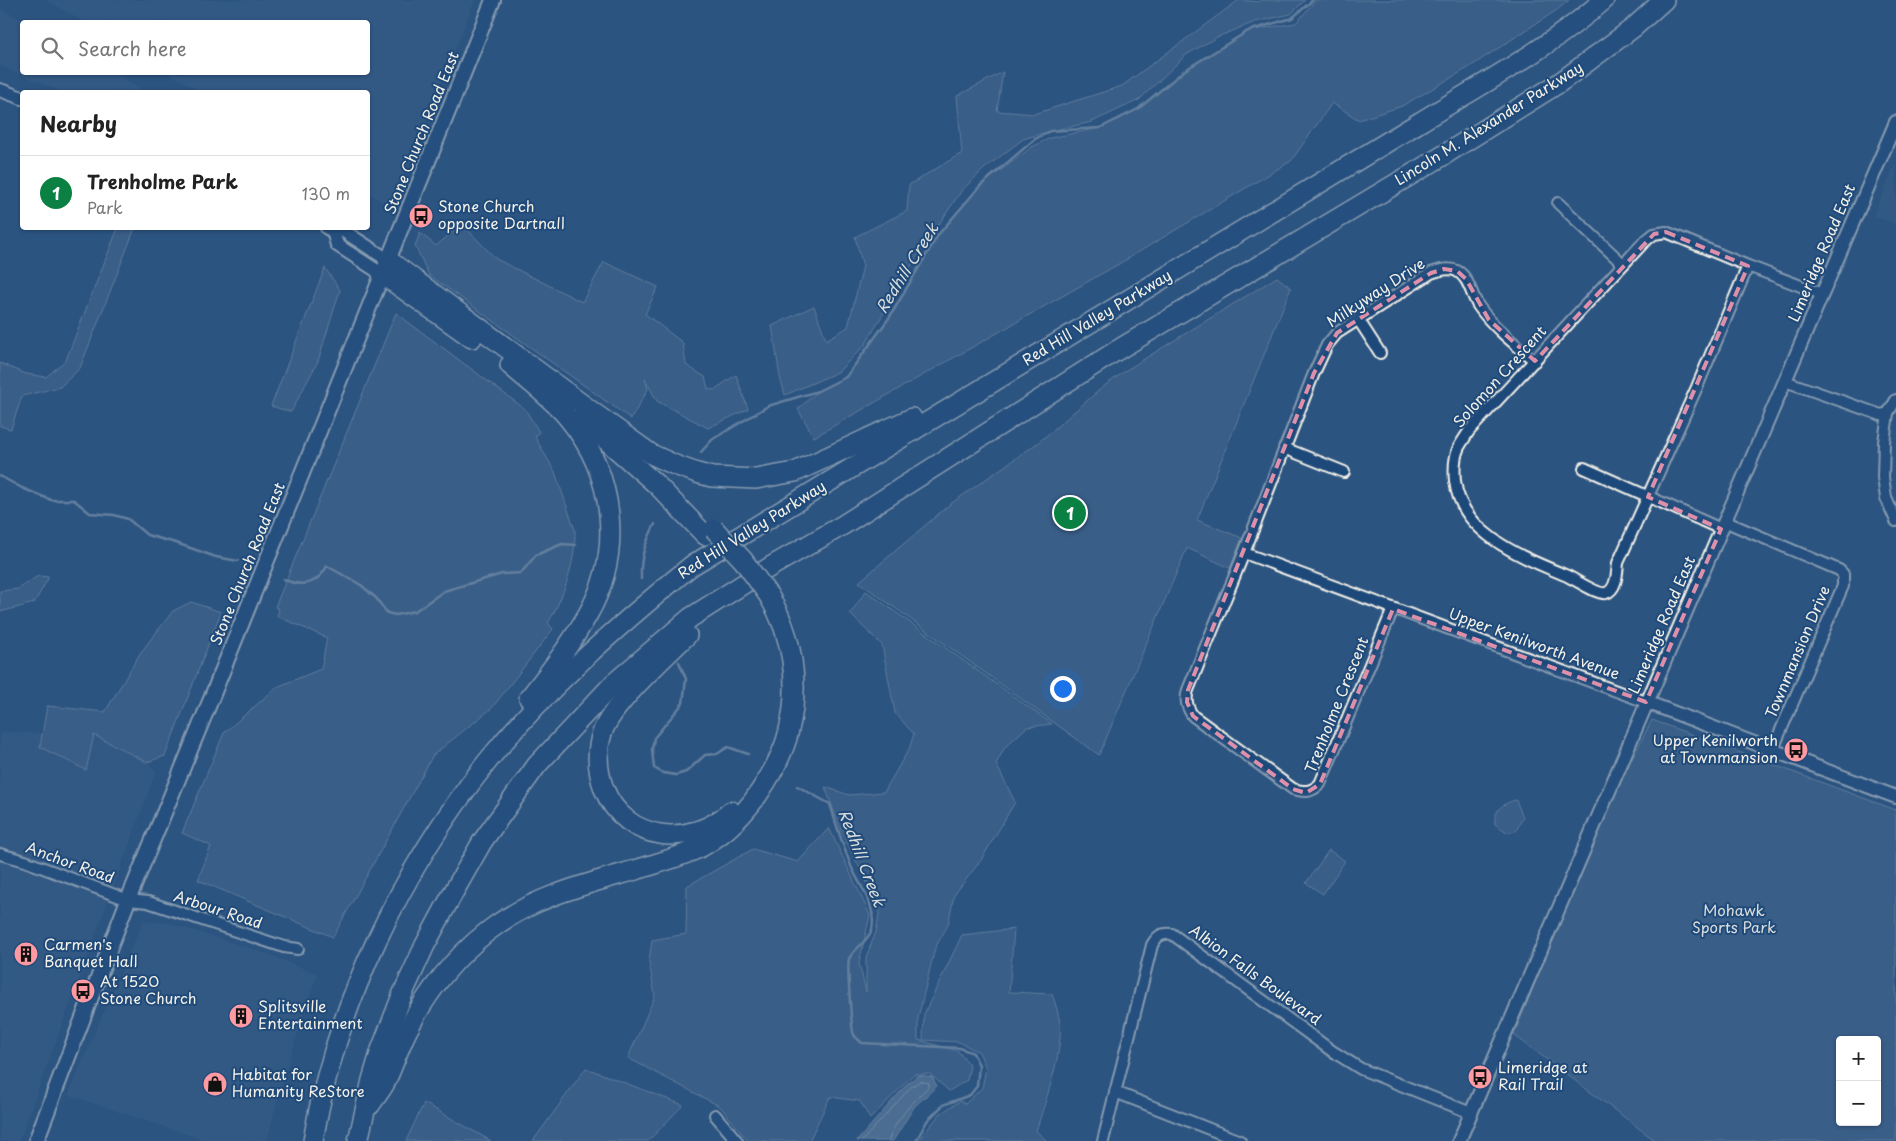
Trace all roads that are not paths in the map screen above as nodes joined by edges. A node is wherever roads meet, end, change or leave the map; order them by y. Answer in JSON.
{"nodes":[{"id":1,"x":494,"y":0,"type":"edge"},
{"id":2,"x":1604,"y":0,"type":"edge"},
{"id":3,"x":1664,"y":0,"type":"edge"},
{"id":4,"x":0,"y":90,"type":"edge"},
{"id":5,"x":20,"y":97,"type":"edge"},
{"id":6,"x":1896,"y":122,"type":"edge"},
{"id":7,"x":1558,"y":203,"type":"dead end"},
{"id":8,"x":330,"y":230,"type":"edge"},
{"id":9,"x":1623,"y":264,"type":"junction"},
{"id":10,"x":1748,"y":266,"type":"junction"},
{"id":11,"x":385,"y":267,"type":"junction"},
{"id":12,"x":1822,"y":294,"type":"junction"},
{"id":13,"x":1358,"y":318,"type":"junction"},
{"id":14,"x":1380,"y":353,"type":"dead end"},
{"id":15,"x":1535,"y":361,"type":"junction"},
{"id":16,"x":509,"y":364,"type":"junction"},
{"id":17,"x":1014,"y":368,"type":"junction"},
{"id":18,"x":1785,"y":380,"type":"junction"},
{"id":19,"x":1896,"y":400,"type":"edge"},
{"id":20,"x":594,"y":413,"type":"junction"},
{"id":21,"x":1888,"y":413,"type":"junction"},
{"id":22,"x":1284,"y":448,"type":"junction"},
{"id":23,"x":1584,"y":468,"type":"dead end"},
{"id":24,"x":1344,"y":472,"type":"dead end"},
{"id":25,"x":1648,"y":497,"type":"junction"},
{"id":26,"x":1896,"y":521,"type":"edge"},
{"id":27,"x":1722,"y":525,"type":"junction"},
{"id":28,"x":709,"y":532,"type":"junction"},
{"id":29,"x":1244,"y":553,"type":"junction"},
{"id":30,"x":770,"y":567,"type":"junction"},
{"id":31,"x":765,"y":599,"type":"junction"},
{"id":32,"x":1393,"y":609,"type":"junction"},
{"id":33,"x":1646,"y":702,"type":"junction"},
{"id":34,"x":1772,"y":751,"type":"junction"},
{"id":35,"x":487,"y":761,"type":"junction"},
{"id":36,"x":1896,"y":798,"type":"edge"},
{"id":37,"x":0,"y":854,"type":"edge"},
{"id":38,"x":128,"y":900,"type":"junction"},
{"id":39,"x":298,"y":949,"type":"dead end"},
{"id":40,"x":1115,"y":1092,"type":"junction"},
{"id":41,"x":1472,"y":1113,"type":"junction"},
{"id":42,"x":364,"y":1114,"type":"junction"},
{"id":43,"x":715,"y":1115,"type":"dead end"},
{"id":44,"x":36,"y":1141,"type":"edge"},
{"id":45,"x":313,"y":1141,"type":"edge"},
{"id":46,"x":358,"y":1141,"type":"edge"},
{"id":47,"x":737,"y":1141,"type":"edge"},
{"id":48,"x":1103,"y":1141,"type":"edge"},
{"id":49,"x":1240,"y":1141,"type":"edge"},
{"id":50,"x":1459,"y":1141,"type":"edge"}],
"edges":[{"from":1,"to":11,"type":"main road","name":"Stone Church Road East"},
{"from":2,"to":17,"type":"highway","name":"Red Hill Valley Parkway"},
{"from":3,"to":30,"type":"highway","name":"Lincoln M. Alexander Parkway"},
{"from":4,"to":5,"type":"street"},
{"from":6,"to":12,"type":"street","name":"Limeridge Road East"},
{"from":7,"to":9,"type":"street"},
{"from":8,"to":11,"type":"street"},
{"from":9,"to":10,"type":"street","name":"Solomon Crescent"},
{"from":9,"to":15,"type":"street","name":"Solomon Crescent"},
{"from":10,"to":12,"type":"street","name":"Solomon Crescent"},
{"from":10,"to":25,"type":"street","name":"Solomon Crescent"},
{"from":11,"to":16,"type":"highway"},
{"from":11,"to":20,"type":"highway"},
{"from":11,"to":38,"type":"main road","name":"Stone Church Road East"},
{"from":12,"to":18,"type":"street","name":"Limeridge Road East"},
{"from":13,"to":14,"type":"street"},
{"from":13,"to":15,"type":"street","name":"Milkyway Drive"},
{"from":13,"to":22,"type":"street","name":"Milkyway Drive"},
{"from":15,"to":25,"type":"street","name":"Solomon Crescent"},
{"from":16,"to":28,"type":"highway"},
{"from":16,"to":35,"type":"highway"},
{"from":17,"to":20,"type":"highway"},
{"from":17,"to":35,"type":"highway","name":"Red Hill Valley Parkway"},
{"from":18,"to":21,"type":"street"},
{"from":18,"to":27,"type":"street","name":"Limeridge Road East"},
{"from":19,"to":21,"type":"street"},
{"from":20,"to":28,"type":"highway"},
{"from":21,"to":26,"type":"street"},
{"from":22,"to":24,"type":"street"},
{"from":22,"to":29,"type":"street","name":"Milkyway Drive"},
{"from":23,"to":25,"type":"street"},
{"from":25,"to":27,"type":"street"},
{"from":27,"to":33,"type":"street","name":"Limeridge Road East"},
{"from":27,"to":34,"type":"street","name":"Townmansion Drive"},
{"from":28,"to":31,"type":"highway"},
{"from":29,"to":32,"type":"street","name":"Upper Kenilworth Avenue"},
{"from":29,"to":32,"type":"street","name":"Trenholme Crescent"},
{"from":30,"to":31,"type":"highway"},
{"from":30,"to":42,"type":"highway"},
{"from":31,"to":42,"type":"highway"},
{"from":32,"to":33,"type":"street","name":"Upper Kenilworth Avenue"},
{"from":33,"to":34,"type":"street","name":"Upper Kenilworth Avenue"},
{"from":33,"to":41,"type":"street","name":"Limeridge Road East"},
{"from":34,"to":36,"type":"street","name":"Upper Kenilworth Avenue"},
{"from":35,"to":45,"type":"highway","name":"Red Hill Valley Parkway"},
{"from":37,"to":38,"type":"street","name":"Anchor Road"},
{"from":38,"to":39,"type":"street","name":"Arbour Road"},
{"from":38,"to":44,"type":"main road","name":"Stone Church Road East"},
{"from":40,"to":41,"type":"street","name":"Albion Falls Boulevard"},
{"from":40,"to":48,"type":"street","name":"Albion Falls Boulevard"},
{"from":40,"to":49,"type":"street"},
{"from":41,"to":50,"type":"street","name":"Limeridge Road East"},
{"from":42,"to":46,"type":"highway"},
{"from":43,"to":47,"type":"street"}]}
